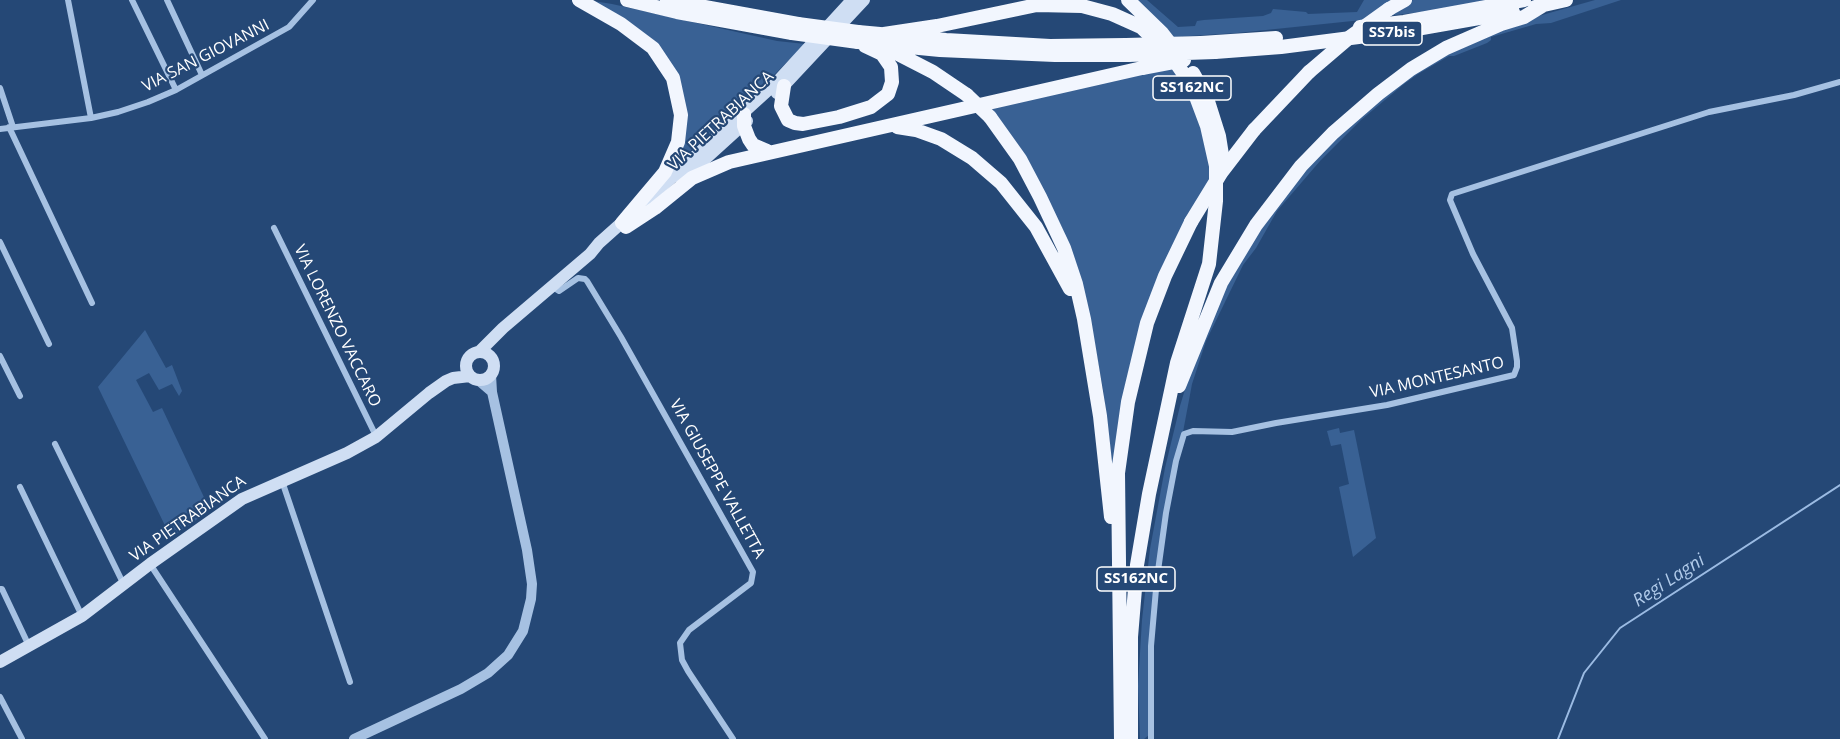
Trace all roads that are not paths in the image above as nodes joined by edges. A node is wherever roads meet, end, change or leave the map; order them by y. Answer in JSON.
{"nodes":[{"id":1,"x":68,"y":0,"type":"edge"},
{"id":2,"x":132,"y":0,"type":"edge"},
{"id":3,"x":167,"y":0,"type":"edge"},
{"id":4,"x":313,"y":0,"type":"edge"},
{"id":5,"x":579,"y":0,"type":"edge"},
{"id":6,"x":627,"y":0,"type":"edge"},
{"id":7,"x":667,"y":0,"type":"edge"},
{"id":8,"x":864,"y":0,"type":"edge"},
{"id":9,"x":872,"y":0,"type":"edge"},
{"id":10,"x":1051,"y":0,"type":"edge"},
{"id":11,"x":1128,"y":0,"type":"edge"},
{"id":12,"x":1405,"y":0,"type":"edge"},
{"id":13,"x":1524,"y":0,"type":"edge"},
{"id":14,"x":1566,"y":0,"type":"edge"},
{"id":15,"x":1037,"y":4,"type":"junction"},
{"id":16,"x":853,"y":5,"type":"edge"},
{"id":17,"x":1542,"y":6,"type":"junction"},
{"id":18,"x":795,"y":29,"type":"junction"},
{"id":19,"x":884,"y":34,"type":"junction"},
{"id":20,"x":858,"y":37,"type":"junction"},
{"id":21,"x":1127,"y":50,"type":"junction"},
{"id":22,"x":1215,"y":52,"type":"junction"},
{"id":23,"x":202,"y":75,"type":"junction"},
{"id":24,"x":1840,"y":82,"type":"edge"},
{"id":25,"x":784,"y":86,"type":"junction"},
{"id":26,"x":0,"y":88,"type":"edge"},
{"id":27,"x":176,"y":90,"type":"junction"},
{"id":28,"x":91,"y":118,"type":"junction"},
{"id":29,"x":744,"y":119,"type":"junction"},
{"id":30,"x":889,"y":126,"type":"junction"},
{"id":31,"x":11,"y":127,"type":"junction"},
{"id":32,"x":0,"y":129,"type":"edge"},
{"id":33,"x":766,"y":152,"type":"junction"},
{"id":34,"x":624,"y":225,"type":"junction"},
{"id":35,"x":274,"y":228,"type":"dead end"},
{"id":36,"x":0,"y":242,"type":"edge"},
{"id":37,"x":1209,"y":264,"type":"junction"},
{"id":38,"x":551,"y":286,"type":"junction"},
{"id":39,"x":92,"y":303,"type":"dead end"},
{"id":40,"x":1084,"y":319,"type":"junction"},
{"id":41,"x":497,"y":335,"type":"junction"},
{"id":42,"x":49,"y":344,"type":"dead end"},
{"id":43,"x":479,"y":352,"type":"junction"},
{"id":44,"x":0,"y":356,"type":"edge"},
{"id":45,"x":493,"y":362,"type":"junction"},
{"id":46,"x":465,"y":363,"type":"junction"},
{"id":47,"x":491,"y":375,"type":"junction"},
{"id":48,"x":474,"y":378,"type":"junction"},
{"id":49,"x":492,"y":392,"type":"junction"},
{"id":50,"x":429,"y":393,"type":"junction"},
{"id":51,"x":20,"y":396,"type":"dead end"},
{"id":52,"x":1165,"y":422,"type":"junction"},
{"id":53,"x":376,"y":437,"type":"junction"},
{"id":54,"x":55,"y":444,"type":"dead end"},
{"id":55,"x":281,"y":481,"type":"junction"},
{"id":56,"x":20,"y":487,"type":"dead end"},
{"id":57,"x":150,"y":564,"type":"junction"},
{"id":58,"x":1118,"y":567,"type":"junction"},
{"id":59,"x":124,"y":585,"type":"junction"},
{"id":60,"x":0,"y":588,"type":"edge"},
{"id":61,"x":82,"y":616,"type":"junction"},
{"id":62,"x":30,"y":647,"type":"junction"},
{"id":63,"x":0,"y":662,"type":"edge"},
{"id":64,"x":350,"y":682,"type":"dead end"},
{"id":65,"x":0,"y":697,"type":"edge"},
{"id":66,"x":22,"y":739,"type":"edge"},
{"id":67,"x":266,"y":739,"type":"edge"},
{"id":68,"x":354,"y":739,"type":"edge"},
{"id":69,"x":733,"y":739,"type":"edge"},
{"id":70,"x":1121,"y":739,"type":"edge"},
{"id":71,"x":1131,"y":739,"type":"edge"},
{"id":72,"x":1151,"y":739,"type":"edge"}],
"edges":[{"from":1,"to":28,"type":"street"},
{"from":2,"to":27,"type":"street"},
{"from":3,"to":23,"type":"street"},
{"from":4,"to":23,"type":"street","name":"VIA SAN GIOVANNI"},
{"from":5,"to":34,"type":"highway"},
{"from":6,"to":18,"type":"highway","number":"SS7bis"},
{"from":7,"to":18,"type":"highway","number":"SS7bis"},
{"from":8,"to":16,"type":"main road","name":"VIA PIETRABIANCA"},
{"from":9,"to":16,"type":"main road"},
{"from":10,"to":15,"type":"highway"},
{"from":11,"to":37,"type":"highway"},
{"from":12,"to":58,"type":"highway","bridge":true},
{"from":13,"to":21,"type":"highway","number":"SS7bis","bridge":true},
{"from":14,"to":17,"type":"highway","number":"SS7bis"},
{"from":15,"to":19,"type":"highway","number":"SS162NC"},
{"from":15,"to":37,"type":"highway","number":"SS162NC"},
{"from":16,"to":25,"type":"main road","name":"VIA PIETRABIANCA"},
{"from":16,"to":29,"type":"main road","name":"VIA PIETRABIANCA"},
{"from":17,"to":22,"type":"highway","number":"SS7bis"},
{"from":17,"to":52,"type":"highway"},
{"from":18,"to":20,"type":"highway","number":"SS7bis","bridge":true},
{"from":19,"to":20,"type":"highway","number":"SS7bis"},
{"from":19,"to":21,"type":"highway","number":"SS7bis"},
{"from":20,"to":21,"type":"highway","number":"SS7bis"},
{"from":20,"to":25,"type":"highway"},
{"from":20,"to":40,"type":"highway","bridge":true},
{"from":21,"to":22,"type":"highway","number":"SS7bis","bridge":true},
{"from":22,"to":30,"type":"highway","bridge":true},
{"from":23,"to":27,"type":"street","name":"VIA SAN GIOVANNI"},
{"from":24,"to":72,"type":"street","name":"VIA MONTESANTO"},
{"from":25,"to":29,"type":"main road","name":"VIA PIETRABIANCA"},
{"from":26,"to":31,"type":"street"},
{"from":27,"to":28,"type":"street","name":"VIA SAN GIOVANNI"},
{"from":28,"to":31,"type":"street","name":"VIA SAN GIOVANNI"},
{"from":29,"to":33,"type":"highway"},
{"from":29,"to":34,"type":"main road","name":"VIA PIETRABIANCA"},
{"from":30,"to":33,"type":"highway"},
{"from":30,"to":40,"type":"highway"},
{"from":31,"to":32,"type":"street","name":"VIA SAN GIOVANNI"},
{"from":31,"to":39,"type":"street"},
{"from":33,"to":34,"type":"highway"},
{"from":34,"to":38,"type":"main road","name":"VIA PIETRABIANCA"},
{"from":35,"to":53,"type":"street","name":"VIA LORENZO VACCARO"},
{"from":36,"to":42,"type":"street"},
{"from":37,"to":52,"type":"highway","number":"SS162NC"},
{"from":38,"to":41,"type":"main road","name":"VIA PIETRABIANCA"},
{"from":38,"to":69,"type":"street","name":"VIA GIUSEPPE VALLETTA"},
{"from":40,"to":58,"type":"highway"},
{"from":41,"to":43,"type":"main road","name":"VIA PIETRABIANCA"},
{"from":41,"to":45,"type":"main road"},
{"from":43,"to":45,"type":"main road"},
{"from":43,"to":46,"type":"main road","name":"VIA PIETRABIANCA"},
{"from":44,"to":51,"type":"street"},
{"from":45,"to":47,"type":"main road"},
{"from":46,"to":48,"type":"main road"},
{"from":46,"to":50,"type":"main road","name":"VIA PIETRABIANCA"},
{"from":47,"to":48,"type":"main road","name":"VIA PIETRABIANCA"},
{"from":47,"to":49,"type":"street"},
{"from":48,"to":49,"type":"street"},
{"from":48,"to":50,"type":"main road","name":"VIA PIETRABIANCA"},
{"from":49,"to":68,"type":"street"},
{"from":50,"to":53,"type":"main road","name":"VIA PIETRABIANCA"},
{"from":52,"to":71,"type":"highway","number":"SS162NC"},
{"from":53,"to":55,"type":"main road","name":"VIA PIETRABIANCA"},
{"from":54,"to":59,"type":"street"},
{"from":55,"to":57,"type":"main road","name":"VIA PIETRABIANCA"},
{"from":55,"to":64,"type":"street"},
{"from":56,"to":61,"type":"street"},
{"from":57,"to":59,"type":"main road","name":"VIA PIETRABIANCA"},
{"from":57,"to":67,"type":"street"},
{"from":58,"to":70,"type":"highway"},
{"from":59,"to":61,"type":"main road","name":"VIA PIETRABIANCA"},
{"from":60,"to":62,"type":"street"},
{"from":61,"to":62,"type":"main road","name":"VIA PIETRABIANCA"},
{"from":62,"to":63,"type":"main road","name":"VIA PIETRABIANCA"},
{"from":65,"to":66,"type":"street"}]}
